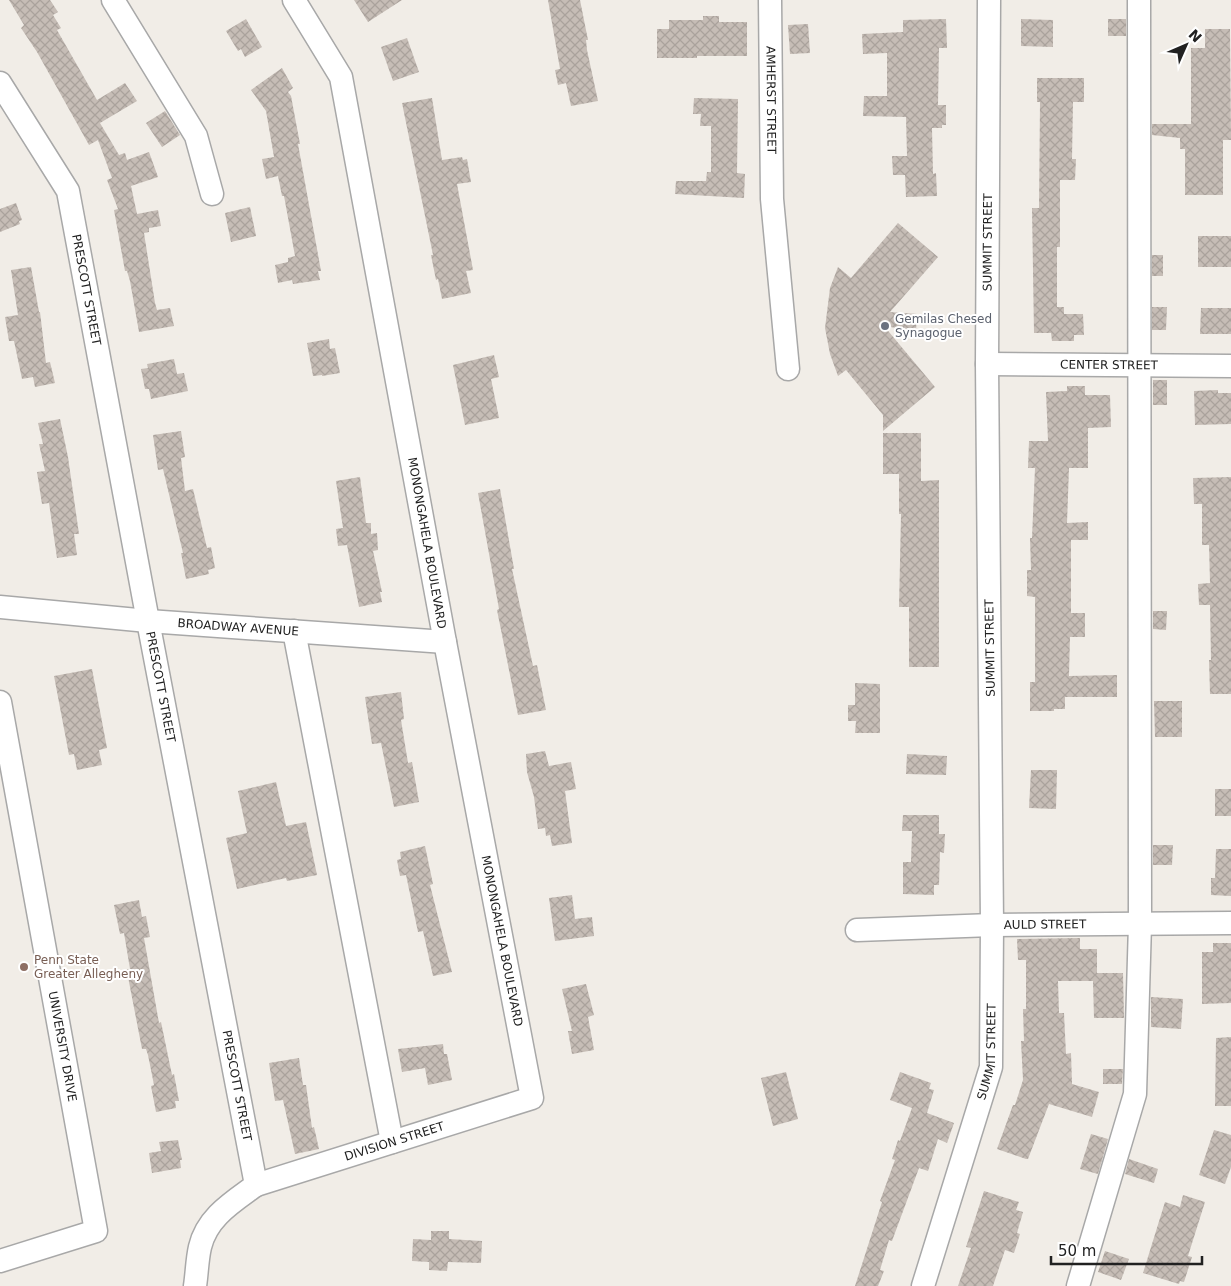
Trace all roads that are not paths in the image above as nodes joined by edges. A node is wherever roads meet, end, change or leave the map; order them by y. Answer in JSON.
{"nodes":[{"id":1,"x":113,"y":0,"type":"edge"},
{"id":2,"x":294,"y":0,"type":"edge"},
{"id":3,"x":770,"y":0,"type":"edge"},
{"id":4,"x":989,"y":0,"type":"edge"},
{"id":5,"x":1139,"y":0,"type":"edge"},
{"id":6,"x":0,"y":83,"type":"edge"},
{"id":7,"x":212,"y":194,"type":"dead end"},
{"id":8,"x":987,"y":364,"type":"junction"},
{"id":9,"x":1139,"y":365,"type":"junction"},
{"id":10,"x":1231,"y":366,"type":"edge"},
{"id":11,"x":788,"y":368,"type":"dead end"},
{"id":12,"x":0,"y":607,"type":"edge"},
{"id":13,"x":148,"y":621,"type":"junction"},
{"id":14,"x":294,"y":631,"type":"junction"},
{"id":15,"x":445,"y":642,"type":"junction"},
{"id":16,"x":0,"y":702,"type":"edge"},
{"id":17,"x":1231,"y":923,"type":"edge"},
{"id":18,"x":992,"y":924,"type":"junction"},
{"id":19,"x":1140,"y":924,"type":"junction"},
{"id":20,"x":857,"y":930,"type":"dead end"},
{"id":21,"x":532,"y":1098,"type":"joint"},
{"id":22,"x":392,"y":1142,"type":"junction"},
{"id":23,"x":256,"y":1185,"type":"junction"},
{"id":24,"x":0,"y":1261,"type":"edge"},
{"id":25,"x":195,"y":1286,"type":"edge"},
{"id":26,"x":923,"y":1286,"type":"edge"},
{"id":27,"x":1078,"y":1286,"type":"edge"}],
"edges":[{"from":1,"to":7,"type":"street"},
{"from":2,"to":15,"type":"street","name":"MONONGAHELA BOULEVARD"},
{"from":3,"to":11,"type":"street","name":"AMHERST STREET"},
{"from":4,"to":8,"type":"street","name":"SUMMIT STREET"},
{"from":5,"to":9,"type":"street"},
{"from":6,"to":13,"type":"street","name":"PRESCOTT STREET"},
{"from":8,"to":9,"type":"street","name":"CENTER STREET"},
{"from":8,"to":18,"type":"street","name":"SUMMIT STREET"},
{"from":9,"to":10,"type":"street","name":"CENTER STREET"},
{"from":9,"to":19,"type":"street"},
{"from":12,"to":13,"type":"street","name":"BROADWAY AVENUE"},
{"from":13,"to":14,"type":"street","name":"BROADWAY AVENUE"},
{"from":13,"to":23,"type":"street","name":"PRESCOTT STREET"},
{"from":14,"to":15,"type":"street","name":"BROADWAY AVENUE"},
{"from":14,"to":22,"type":"street"},
{"from":15,"to":21,"type":"street","name":"MONONGAHELA BOULEVARD"},
{"from":16,"to":24,"type":"street","name":"UNIVERSITY DRIVE"},
{"from":17,"to":19,"type":"street","name":"AULD STREET"},
{"from":18,"to":19,"type":"street","name":"AULD STREET"},
{"from":18,"to":20,"type":"street","name":"AULD STREET"},
{"from":18,"to":26,"type":"street","name":"SUMMIT STREET"},
{"from":19,"to":27,"type":"street"},
{"from":21,"to":22,"type":"street","name":"DIVISION STREET"},
{"from":22,"to":23,"type":"street","name":"DIVISION STREET"},
{"from":23,"to":25,"type":"street"}]}
